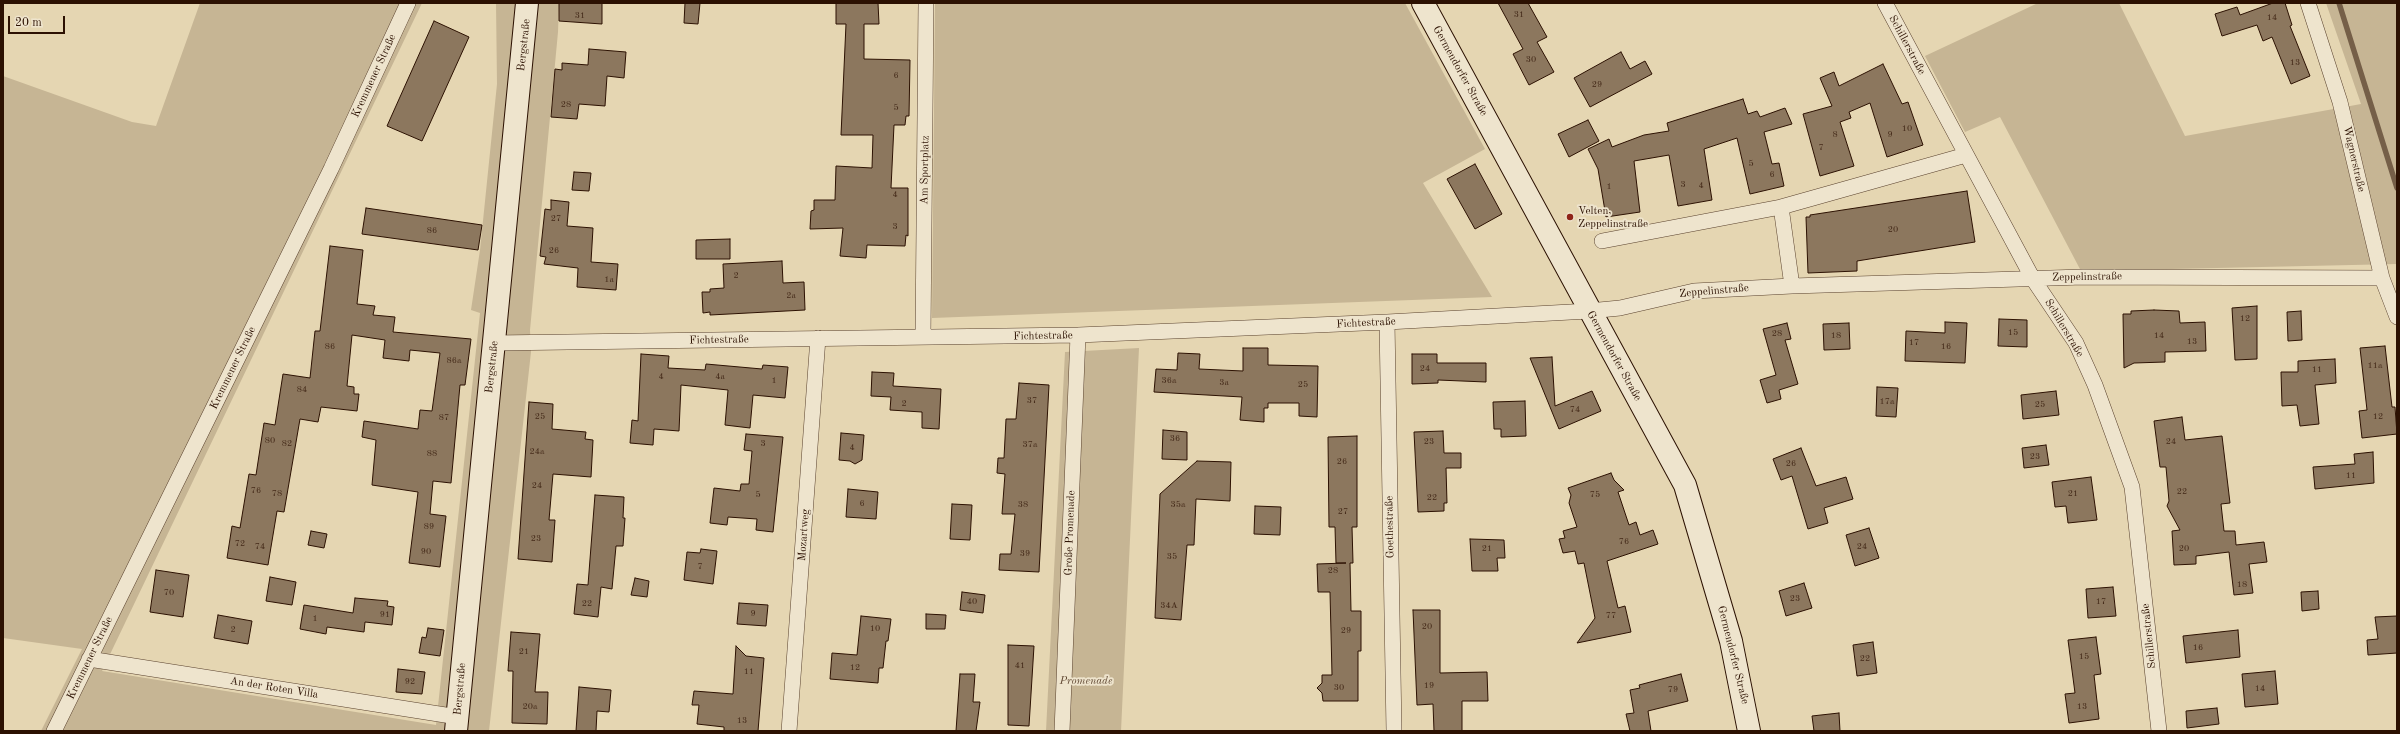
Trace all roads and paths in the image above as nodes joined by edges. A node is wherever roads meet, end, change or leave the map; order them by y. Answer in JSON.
{"nodes":[{"id":1,"x":408,"y":3,"type":"edge"},
{"id":2,"x":527,"y":3,"type":"edge"},
{"id":3,"x":926,"y":3,"type":"edge"},
{"id":4,"x":1422,"y":3,"type":"edge"},
{"id":5,"x":1885,"y":3,"type":"edge"},
{"id":6,"x":2308,"y":3,"type":"edge"},
{"id":7,"x":1966,"y":155,"type":"junction"},
{"id":8,"x":1781,"y":207,"type":"junction"},
{"id":9,"x":1602,"y":241,"type":"dead end"},
{"id":10,"x":2382,"y":278,"type":"junction"},
{"id":11,"x":2033,"y":279,"type":"junction"},
{"id":12,"x":1792,"y":286,"type":"junction"},
{"id":13,"x":1590,"y":311,"type":"junction"},
{"id":14,"x":2397,"y":317,"type":"edge"},
{"id":15,"x":1387,"y":322,"type":"junction"},
{"id":16,"x":1078,"y":335,"type":"junction"},
{"id":17,"x":923,"y":337,"type":"junction"},
{"id":18,"x":818,"y":338,"type":"junction"},
{"id":19,"x":495,"y":343,"type":"junction"},
{"id":20,"x":89,"y":659,"type":"junction"},
{"id":21,"x":457,"y":724,"type":"edge"},
{"id":22,"x":54,"y":731,"type":"edge"},
{"id":23,"x":789,"y":731,"type":"edge"},
{"id":24,"x":1062,"y":731,"type":"edge"},
{"id":25,"x":1394,"y":731,"type":"edge"},
{"id":26,"x":1749,"y":731,"type":"edge"},
{"id":27,"x":2159,"y":731,"type":"edge"}],
"edges":[{"from":1,"to":20,"type":"street","name":"Kremmener Straße"},
{"from":2,"to":19,"type":"main road","name":"Bergstraße"},
{"from":3,"to":17,"type":"street","name":"Am Sportplatz"},
{"from":4,"to":13,"type":"main road","name":"Germendorfer Straße"},
{"from":5,"to":7,"type":"street","name":"Schillerstraße"},
{"from":6,"to":10,"type":"street","name":"Wagnerstraße"},
{"from":7,"to":8,"type":"street"},
{"from":7,"to":11,"type":"street","name":"Schillerstraße"},
{"from":8,"to":9,"type":"street"},
{"from":8,"to":12,"type":"street"},
{"from":10,"to":11,"type":"street","name":"Zeppelinstraße"},
{"from":10,"to":14,"type":"street","name":"Wagnerstraße"},
{"from":11,"to":12,"type":"street","name":"Zeppelinstraße"},
{"from":11,"to":27,"type":"street","name":"Schillerstraße"},
{"from":12,"to":13,"type":"street","name":"Zeppelinstraße"},
{"from":13,"to":15,"type":"street","name":"Fichtestraße"},
{"from":13,"to":26,"type":"main road","name":"Germendorfer Straße"},
{"from":15,"to":16,"type":"street","name":"Fichtestraße"},
{"from":15,"to":25,"type":"street","name":"Goethestraße"},
{"from":16,"to":17,"type":"street","name":"Fichtestraße"},
{"from":16,"to":24,"type":"street","name":"Große Promenade"},
{"from":17,"to":18,"type":"street","name":"Fichtestraße"},
{"from":18,"to":19,"type":"street","name":"Fichtestraße"},
{"from":18,"to":23,"type":"street","name":"Mozartweg"},
{"from":19,"to":21,"type":"main road","name":"Bergstraße"},
{"from":20,"to":21,"type":"street","name":"An der Roten Villa"},
{"from":20,"to":22,"type":"street","name":"Kremmener Straße"}]}
